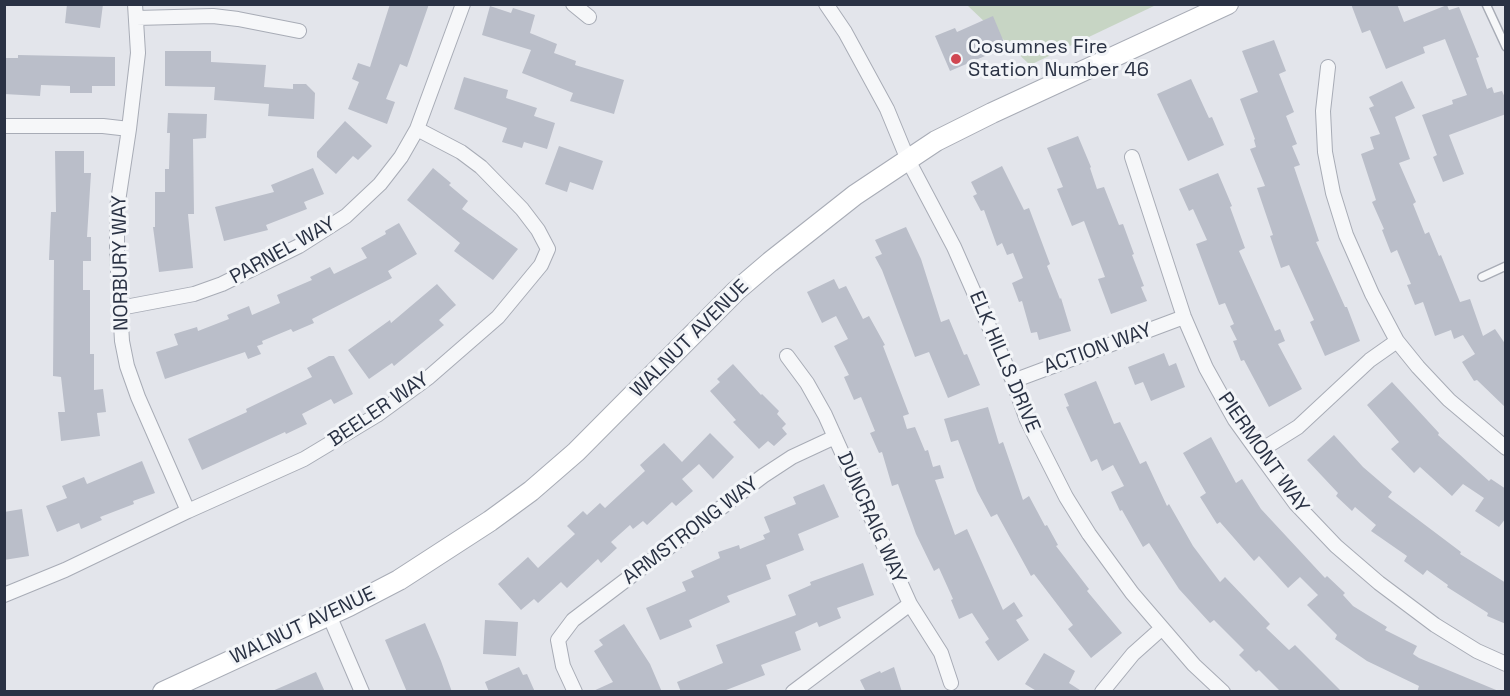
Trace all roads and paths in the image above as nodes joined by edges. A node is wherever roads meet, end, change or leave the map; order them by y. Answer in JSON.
{"nodes":[{"id":1,"x":463,"y":4,"type":"edge"},
{"id":2,"x":573,"y":4,"type":"edge"},
{"id":3,"x":826,"y":4,"type":"edge"},
{"id":4,"x":1228,"y":4,"type":"edge"},
{"id":5,"x":1486,"y":4,"type":"edge"},
{"id":6,"x":136,"y":11,"type":"edge"},
{"id":7,"x":589,"y":16,"type":"dead end"},
{"id":8,"x":299,"y":31,"type":"dead end"},
{"id":9,"x":1506,"y":47,"type":"edge"},
{"id":10,"x":1328,"y":67,"type":"dead end"},
{"id":11,"x":4,"y":126,"type":"edge"},
{"id":12,"x":129,"y":129,"type":"junction"},
{"id":13,"x":417,"y":129,"type":"junction"},
{"id":14,"x":1132,"y":158,"type":"dead end"},
{"id":15,"x":908,"y":160,"type":"junction"},
{"id":16,"x":1506,"y":266,"type":"edge"},
{"id":17,"x":1482,"y":277,"type":"dead end"},
{"id":18,"x":120,"y":308,"type":"junction"},
{"id":19,"x":1184,"y":317,"type":"junction"},
{"id":20,"x":1397,"y":340,"type":"junction"},
{"id":21,"x":787,"y":356,"type":"dead end"},
{"id":22,"x":1013,"y":381,"type":"junction"},
{"id":23,"x":835,"y":437,"type":"junction"},
{"id":24,"x":1506,"y":448,"type":"edge"},
{"id":25,"x":1258,"y":452,"type":"junction"},
{"id":26,"x":188,"y":511,"type":"junction"},
{"id":27,"x":4,"y":595,"type":"edge"},
{"id":28,"x":910,"y":604,"type":"junction"},
{"id":29,"x":329,"y":615,"type":"junction"},
{"id":30,"x":1161,"y":629,"type":"junction"},
{"id":31,"x":1506,"y":664,"type":"edge"},
{"id":32,"x":951,"y":683,"type":"dead end"},
{"id":33,"x":1218,"y":690,"type":"edge"},
{"id":34,"x":163,"y":692,"type":"edge"},
{"id":35,"x":362,"y":692,"type":"edge"},
{"id":36,"x":575,"y":692,"type":"edge"},
{"id":37,"x":793,"y":692,"type":"edge"},
{"id":38,"x":1102,"y":692,"type":"edge"}],
"edges":[{"from":1,"to":13,"type":"street","name":"PARNEL WAY"},
{"from":2,"to":7,"type":"street"},
{"from":3,"to":15,"type":"street","name":"ELK HILLS DRIVE"},
{"from":4,"to":15,"type":"street","name":"WALNUT AVENUE"},
{"from":5,"to":9,"type":"lane"},
{"from":6,"to":8,"type":"street"},
{"from":6,"to":12,"type":"street","name":"NORBURY WAY"},
{"from":10,"to":20,"type":"street"},
{"from":11,"to":12,"type":"street"},
{"from":12,"to":18,"type":"street","name":"NORBURY WAY"},
{"from":13,"to":18,"type":"street","name":"PARNEL WAY"},
{"from":13,"to":26,"type":"street","name":"BEELER WAY"},
{"from":14,"to":19,"type":"street","name":"PIERMONT WAY"},
{"from":15,"to":22,"type":"street","name":"ELK HILLS DRIVE"},
{"from":15,"to":29,"type":"street","name":"WALNUT AVENUE"},
{"from":16,"to":17,"type":"lane"},
{"from":18,"to":26,"type":"street","name":"NORBURY WAY"},
{"from":19,"to":22,"type":"street","name":"ACTION WAY"},
{"from":19,"to":25,"type":"street","name":"PIERMONT WAY"},
{"from":20,"to":24,"type":"street"},
{"from":20,"to":25,"type":"street"},
{"from":21,"to":23,"type":"street","name":"DUNCRAIG WAY"},
{"from":22,"to":30,"type":"street","name":"ELK HILLS DRIVE"},
{"from":23,"to":28,"type":"street","name":"DUNCRAIG WAY"},
{"from":23,"to":36,"type":"street","name":"ARMSTRONG WAY"},
{"from":25,"to":31,"type":"street","name":"PIERMONT WAY"},
{"from":26,"to":27,"type":"street","name":"BEELER WAY"},
{"from":28,"to":32,"type":"street","name":"DUNCRAIG WAY"},
{"from":28,"to":37,"type":"street"},
{"from":29,"to":34,"type":"street","name":"WALNUT AVENUE"},
{"from":29,"to":35,"type":"street"},
{"from":30,"to":33,"type":"street","name":"ELK HILLS DRIVE"},
{"from":30,"to":38,"type":"street"}]}
